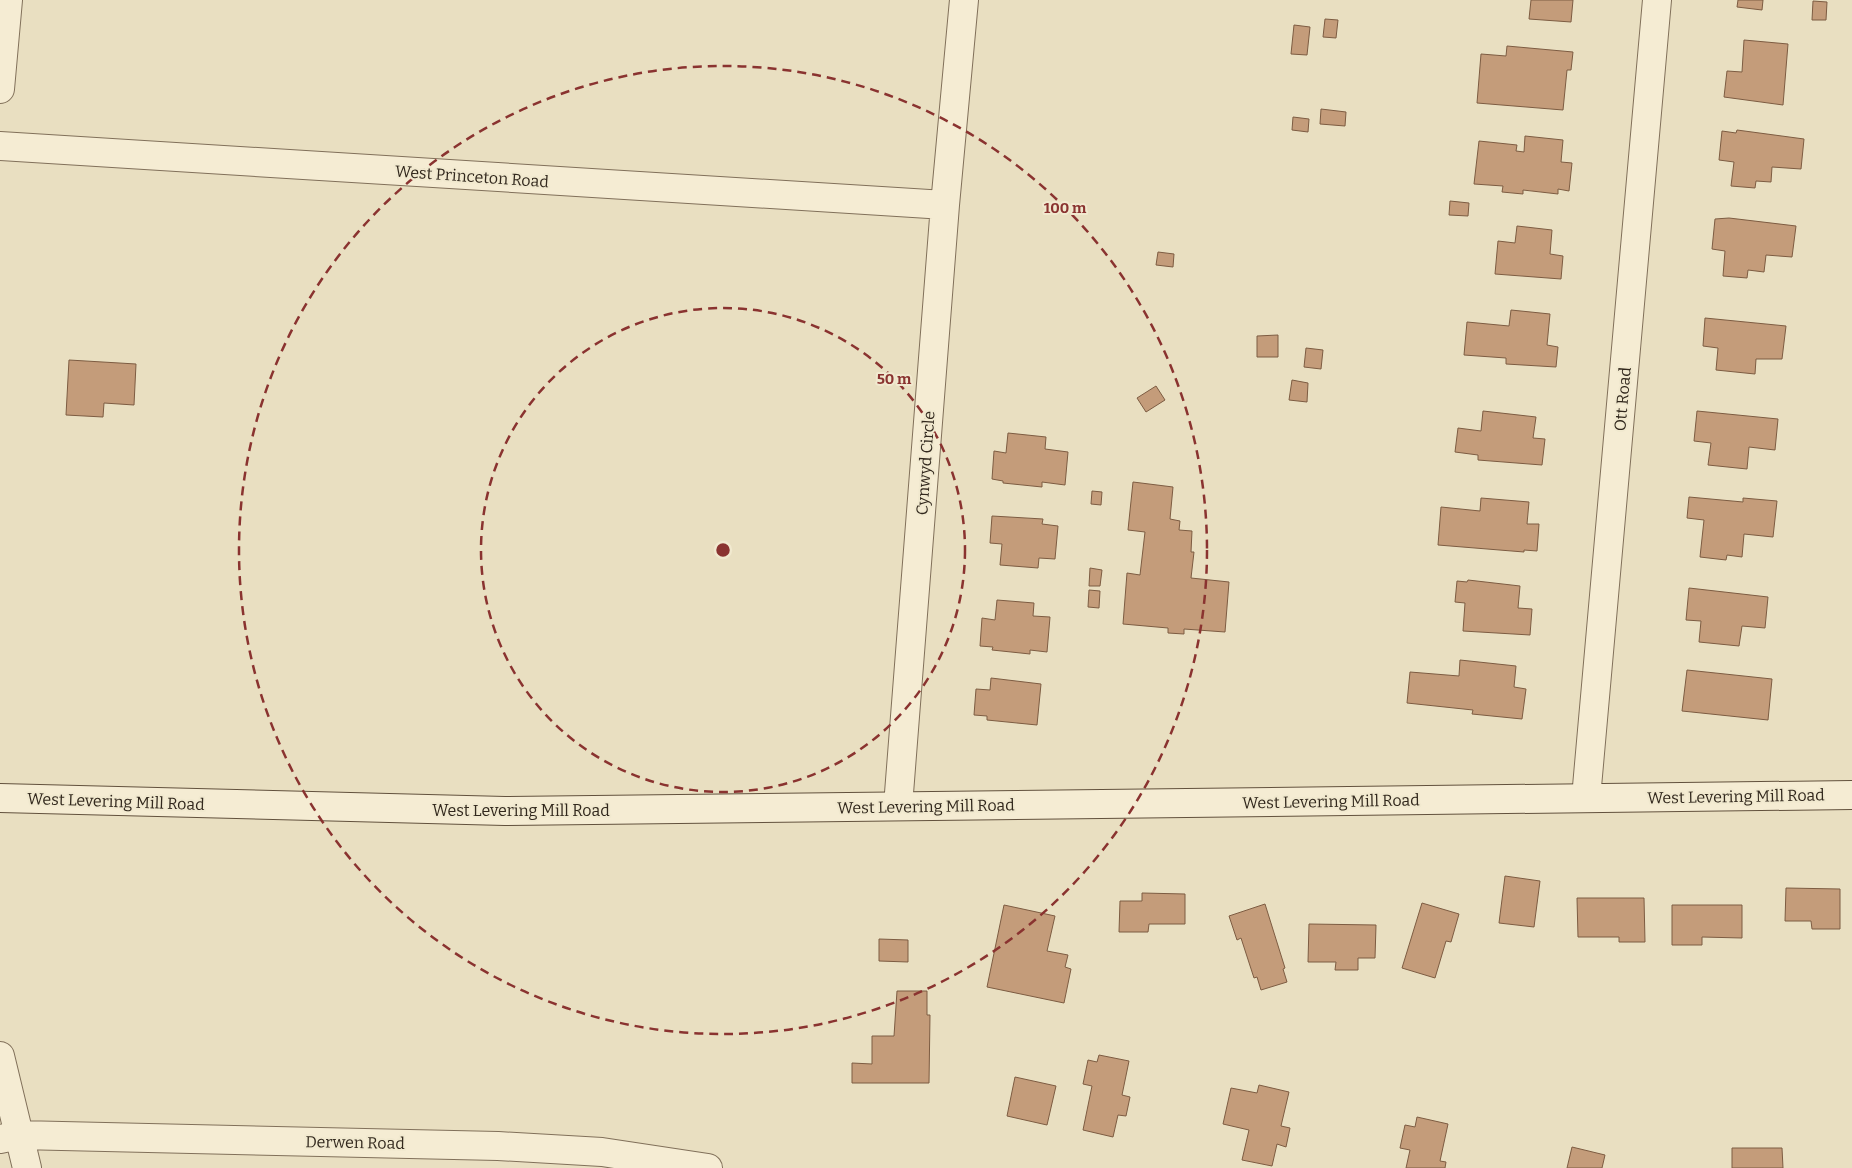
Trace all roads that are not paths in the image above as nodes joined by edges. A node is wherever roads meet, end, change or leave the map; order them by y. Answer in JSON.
{"nodes":[{"id":1,"x":8,"y":0,"type":"edge"},
{"id":2,"x":964,"y":0,"type":"edge"},
{"id":3,"x":1657,"y":0,"type":"edge"},
{"id":4,"x":0,"y":89,"type":"edge"},
{"id":5,"x":0,"y":146,"type":"edge"},
{"id":6,"x":945,"y":205,"type":"junction"},
{"id":7,"x":1852,"y":794,"type":"edge"},
{"id":8,"x":0,"y":798,"type":"edge"},
{"id":9,"x":1586,"y":798,"type":"junction"},
{"id":10,"x":898,"y":806,"type":"junction"},
{"id":11,"x":0,"y":1056,"type":"edge"},
{"id":12,"x":9,"y":1137,"type":"edge"},
{"id":13,"x":27,"y":1168,"type":"edge"},
{"id":14,"x":708,"y":1168,"type":"edge"}],
"edges":[{"from":1,"to":4,"type":"street"},
{"from":2,"to":6,"type":"street","name":"Cynwyd Circle"},
{"from":3,"to":9,"type":"street","name":"Ott Road"},
{"from":5,"to":6,"type":"street","name":"West Princeton Road"},
{"from":6,"to":10,"type":"street","name":"Cynwyd Circle"},
{"from":7,"to":9,"type":"street","name":"West Levering Mill Road"},
{"from":8,"to":10,"type":"street","name":"West Levering Mill Road"},
{"from":9,"to":10,"type":"street","name":"West Levering Mill Road"},
{"from":11,"to":12,"type":"street"},
{"from":12,"to":13,"type":"street"},
{"from":12,"to":14,"type":"street","name":"Derwen Road"}]}
